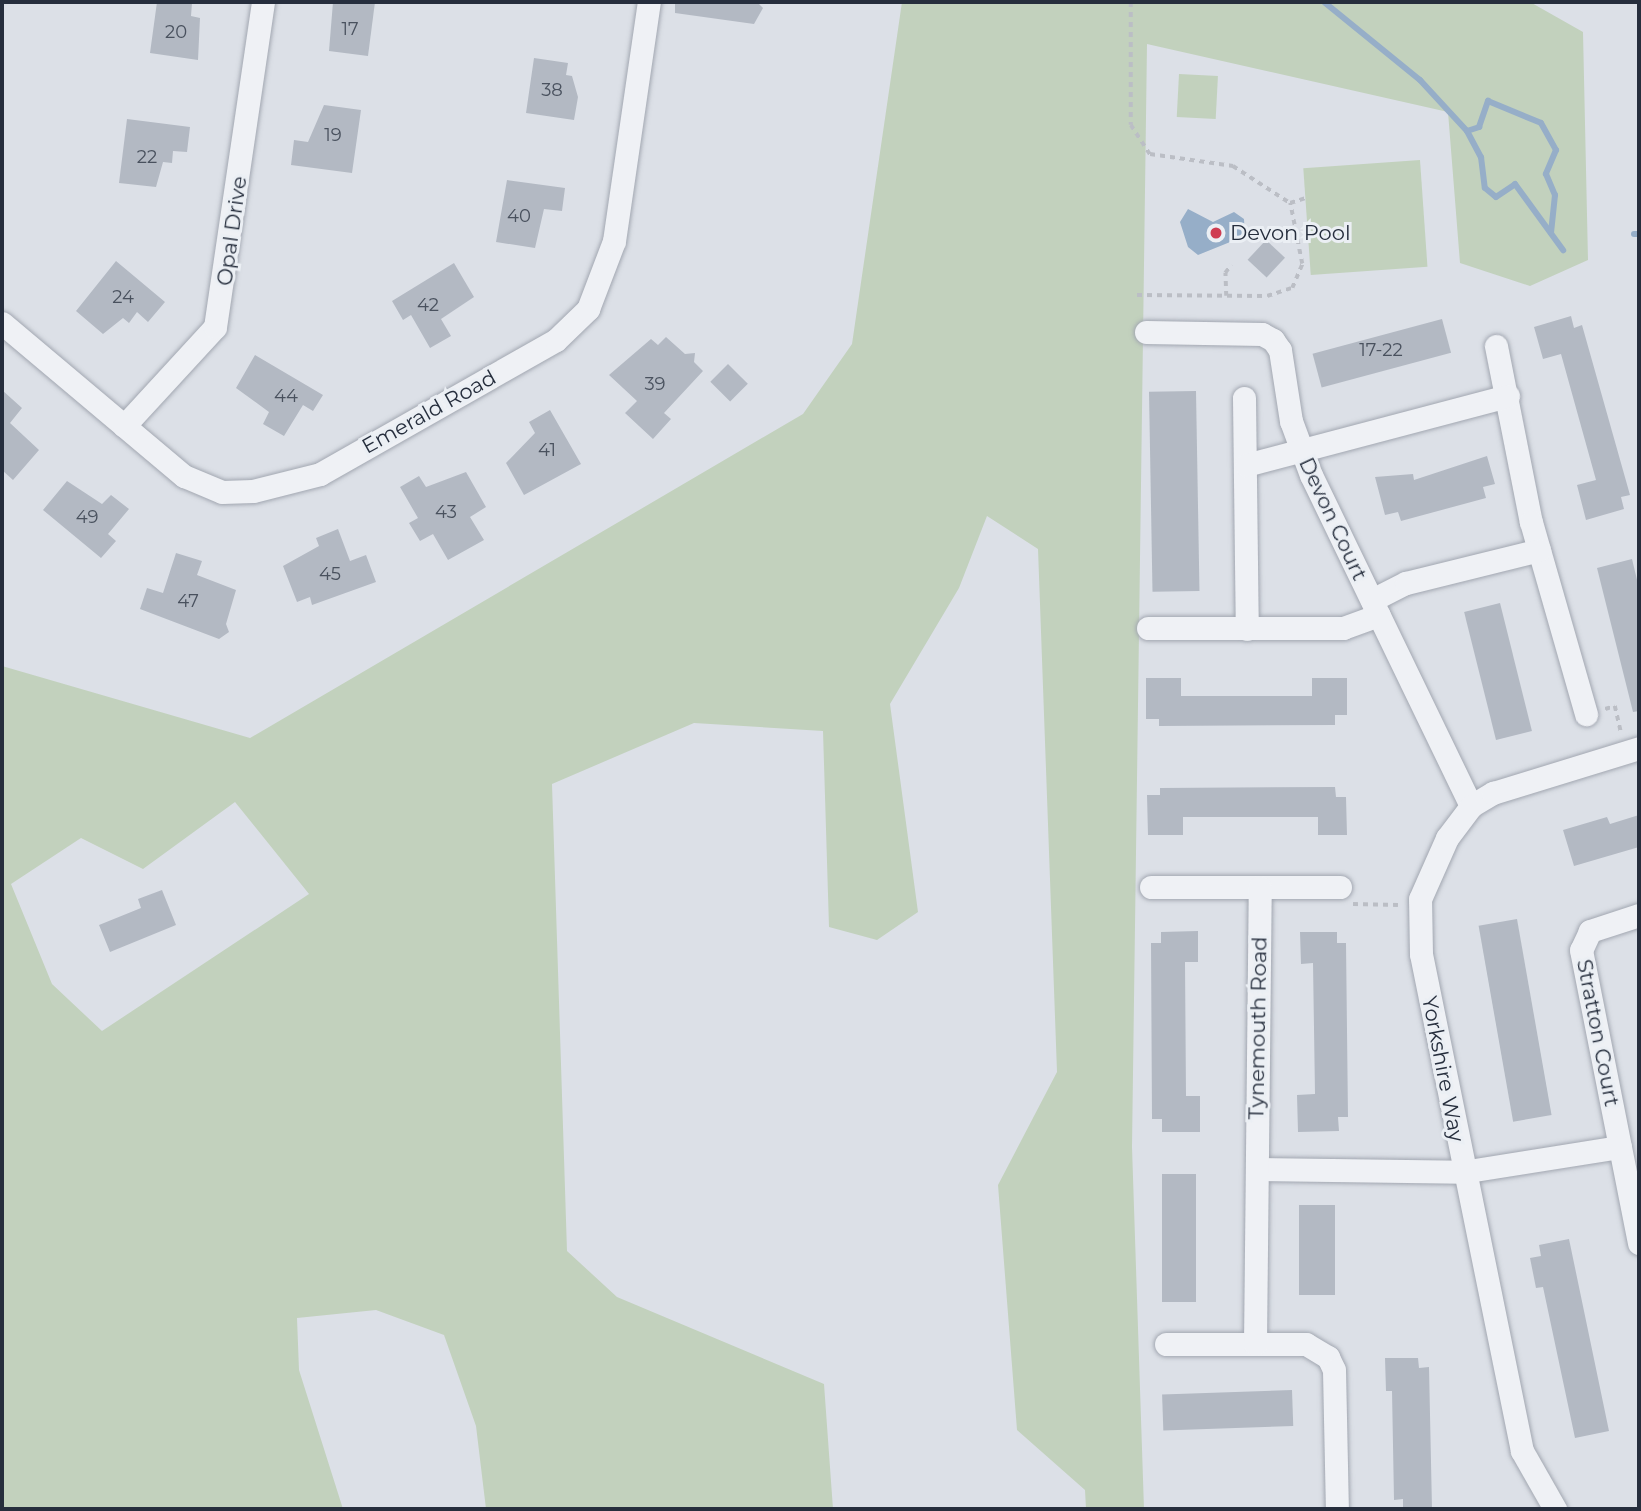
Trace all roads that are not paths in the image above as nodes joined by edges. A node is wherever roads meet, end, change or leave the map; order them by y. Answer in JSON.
{"nodes":[{"id":1,"x":264,"y":2,"type":"edge"},
{"id":2,"x":649,"y":2,"type":"edge"},
{"id":3,"x":2,"y":323,"type":"edge"},
{"id":4,"x":1146,"y":332,"type":"dead end"},
{"id":5,"x":1496,"y":346,"type":"dead end"},
{"id":6,"x":1508,"y":396,"type":"junction"},
{"id":7,"x":1244,"y":398,"type":"dead end"},
{"id":8,"x":124,"y":426,"type":"junction"},
{"id":9,"x":1301,"y":451,"type":"junction"},
{"id":10,"x":1246,"y":465,"type":"junction"},
{"id":11,"x":1539,"y":550,"type":"junction"},
{"id":12,"x":1375,"y":607,"type":"junction"},
{"id":13,"x":1148,"y":628,"type":"dead end"},
{"id":14,"x":1247,"y":629,"type":"junction"},
{"id":15,"x":1587,"y":714,"type":"dead end"},
{"id":16,"x":1639,"y":748,"type":"edge"},
{"id":17,"x":1471,"y":806,"type":"junction"},
{"id":18,"x":1151,"y":887,"type":"dead end"},
{"id":19,"x":1260,"y":887,"type":"junction"},
{"id":20,"x":1340,"y":887,"type":"road end"},
{"id":21,"x":1639,"y":915,"type":"edge"},
{"id":22,"x":1620,"y":1147,"type":"junction"},
{"id":23,"x":1257,"y":1169,"type":"junction"},
{"id":24,"x":1462,"y":1172,"type":"junction"},
{"id":25,"x":1639,"y":1243,"type":"edge"},
{"id":26,"x":1255,"y":1343,"type":"junction"},
{"id":27,"x":1166,"y":1344,"type":"dead end"},
{"id":28,"x":1337,"y":1509,"type":"edge"},
{"id":29,"x":1555,"y":1509,"type":"edge"}],
"edges":[{"from":1,"to":8,"type":"street","name":"Opal Drive"},
{"from":2,"to":8,"type":"street","name":"Emerald Road"},
{"from":3,"to":8,"type":"street","name":"Emerald Road"},
{"from":4,"to":9,"type":"street","name":"Devon Court"},
{"from":5,"to":6,"type":"street"},
{"from":6,"to":9,"type":"street"},
{"from":6,"to":11,"type":"street"},
{"from":7,"to":10,"type":"street"},
{"from":9,"to":10,"type":"street"},
{"from":9,"to":12,"type":"street","name":"Devon Court"},
{"from":10,"to":14,"type":"street"},
{"from":11,"to":12,"type":"street"},
{"from":11,"to":15,"type":"street"},
{"from":12,"to":14,"type":"street"},
{"from":12,"to":17,"type":"street","name":"Devon Court"},
{"from":13,"to":14,"type":"street"},
{"from":16,"to":17,"type":"street"},
{"from":17,"to":24,"type":"street","name":"Yorkshire Way"},
{"from":18,"to":19,"type":"street"},
{"from":19,"to":20,"type":"street"},
{"from":19,"to":23,"type":"street","name":"Tynemouth Road"},
{"from":21,"to":22,"type":"street","name":"Stratton Court"},
{"from":22,"to":24,"type":"street"},
{"from":22,"to":25,"type":"street","name":"Stratton Court"},
{"from":23,"to":24,"type":"street"},
{"from":23,"to":26,"type":"street","name":"Tynemouth Road"},
{"from":24,"to":29,"type":"street","name":"Yorkshire Way"},
{"from":26,"to":27,"type":"street"},
{"from":26,"to":28,"type":"street"}]}
